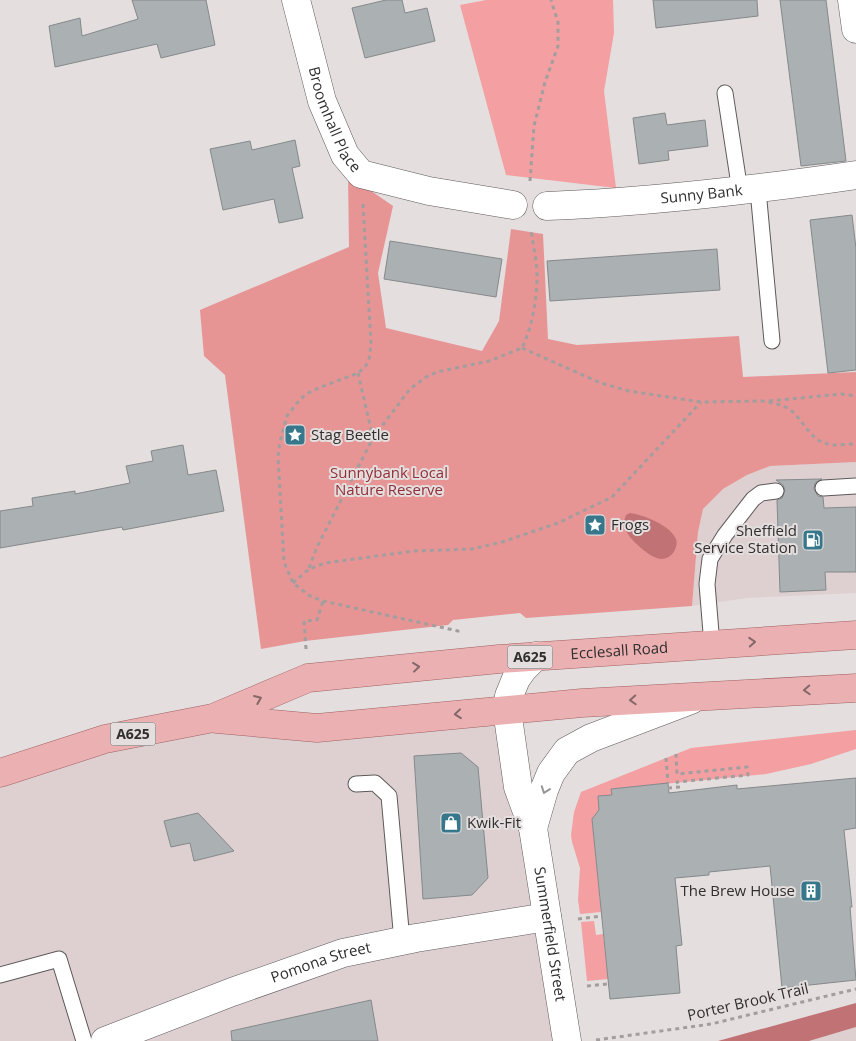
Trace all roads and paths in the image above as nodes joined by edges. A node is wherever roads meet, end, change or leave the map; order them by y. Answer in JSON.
{"nodes":[{"id":1,"x":296,"y":0,"type":"edge"},
{"id":2,"x":552,"y":0,"type":"edge"},
{"id":3,"x":852,"y":0,"type":"edge"},
{"id":4,"x":856,"y":29,"type":"edge"},
{"id":5,"x":724,"y":93,"type":"dead end"},
{"id":6,"x":361,"y":174,"type":"junction"},
{"id":7,"x":856,"y":175,"type":"edge"},
{"id":8,"x":749,"y":190,"type":"junction"},
{"id":9,"x":530,"y":200,"type":"junction"},
{"id":10,"x":530,"y":228,"type":"dead end"},
{"id":11,"x":772,"y":341,"type":"dead end"},
{"id":12,"x":522,"y":348,"type":"junction"},
{"id":13,"x":358,"y":373,"type":"junction"},
{"id":14,"x":856,"y":396,"type":"edge"},
{"id":15,"x":763,"y":401,"type":"junction"},
{"id":16,"x":701,"y":402,"type":"junction"},
{"id":17,"x":373,"y":438,"type":"junction"},
{"id":18,"x":856,"y":444,"type":"edge"},
{"id":19,"x":856,"y":486,"type":"edge"},
{"id":20,"x":823,"y":488,"type":"dead end"},
{"id":21,"x":776,"y":491,"type":"dead end"},
{"id":22,"x":308,"y":569,"type":"junction"},
{"id":23,"x":293,"y":583,"type":"junction"},
{"id":24,"x":324,"y":601,"type":"junction"},
{"id":25,"x":458,"y":631,"type":"dead end"},
{"id":26,"x":856,"y":635,"type":"edge"},
{"id":27,"x":712,"y":645,"type":"junction"},
{"id":28,"x":306,"y":649,"type":"dead end"},
{"id":29,"x":536,"y":656,"type":"junction"},
{"id":30,"x":856,"y":688,"type":"edge"},
{"id":31,"x":700,"y":696,"type":"junction"},
{"id":32,"x":507,"y":710,"type":"junction"},
{"id":33,"x":213,"y":718,"type":"junction"},
{"id":34,"x":574,"y":745,"type":"joint"},
{"id":35,"x":676,"y":754,"type":"dead end"},
{"id":36,"x":666,"y":758,"type":"dead end"},
{"id":37,"x":0,"y":773,"type":"edge"},
{"id":38,"x":668,"y":783,"type":"dead end"},
{"id":39,"x":356,"y":784,"type":"dead end"},
{"id":40,"x":668,"y":788,"type":"dead end"},
{"id":41,"x":533,"y":828,"type":"junction"},
{"id":42,"x":547,"y":917,"type":"junction"},
{"id":43,"x":402,"y":941,"type":"junction"},
{"id":44,"x":0,"y":975,"type":"edge"},
{"id":45,"x":856,"y":989,"type":"edge"},
{"id":46,"x":120,"y":1038,"type":"edge"},
{"id":47,"x":595,"y":1040,"type":"dead end"},
{"id":48,"x":84,"y":1041,"type":"edge"},
{"id":49,"x":567,"y":1041,"type":"edge"}],
"edges":[{"from":1,"to":6,"type":"street","name":"Broomhall Place"},
{"from":2,"to":9,"type":"path"},
{"from":3,"to":4,"type":"street"},
{"from":5,"to":8,"type":"lane"},
{"from":6,"to":9,"type":"street","name":"Broomhall Place"},
{"from":6,"to":13,"type":"path"},
{"from":7,"to":8,"type":"street","name":"Sunny Bank"},
{"from":8,"to":9,"type":"street","name":"Sunny Bank"},
{"from":8,"to":11,"type":"lane"},
{"from":10,"to":12,"type":"path"},
{"from":12,"to":16,"type":"path"},
{"from":12,"to":17,"type":"path"},
{"from":13,"to":17,"type":"path"},
{"from":13,"to":23,"type":"path"},
{"from":14,"to":15,"type":"path"},
{"from":15,"to":16,"type":"path"},
{"from":15,"to":18,"type":"path"},
{"from":16,"to":22,"type":"path"},
{"from":17,"to":22,"type":"path"},
{"from":19,"to":20,"type":"lane"},
{"from":21,"to":27,"type":"lane"},
{"from":22,"to":23,"type":"path"},
{"from":23,"to":24,"type":"path"},
{"from":24,"to":25,"type":"path"},
{"from":24,"to":28,"type":"path"},
{"from":27,"to":26,"type":"main road","name":"Ecclesall Road","number":"A625","one_way":true},
{"from":27,"to":29,"type":"main road","name":"Ecclesall Road","number":"A625"},
{"from":29,"to":32,"type":"street","name":"Summerfield Street"},
{"from":33,"to":29,"type":"main road","name":"Ecclesall Road","number":"A625","one_way":true},
{"from":30,"to":31,"type":"main road","name":"Ecclesall Road","number":"A625","one_way":true},
{"from":31,"to":32,"type":"main road","name":"Ecclesall Road","number":"A625","one_way":true},
{"from":31,"to":34,"type":"street","name":"Ecclesall Road"},
{"from":32,"to":33,"type":"main road","name":"Ecclesall Road","number":"A625","one_way":true},
{"from":32,"to":41,"type":"street","name":"Summerfield Street"},
{"from":33,"to":37,"type":"main road","name":"Ecclesall Road","number":"A625"},
{"from":34,"to":41,"type":"street","name":"Summerfield Street","one_way":true},
{"from":35,"to":40,"type":"path"},
{"from":36,"to":38,"type":"path"},
{"from":39,"to":43,"type":"lane"},
{"from":41,"to":42,"type":"street","name":"Summerfield Street"},
{"from":42,"to":43,"type":"street","name":"Pomona Street"},
{"from":42,"to":49,"type":"street","name":"Summerfield Street"},
{"from":43,"to":46,"type":"street","name":"Pomona Street"},
{"from":44,"to":48,"type":"lane"},
{"from":45,"to":47,"type":"path","name":"Porter Brook Trail"}]}
